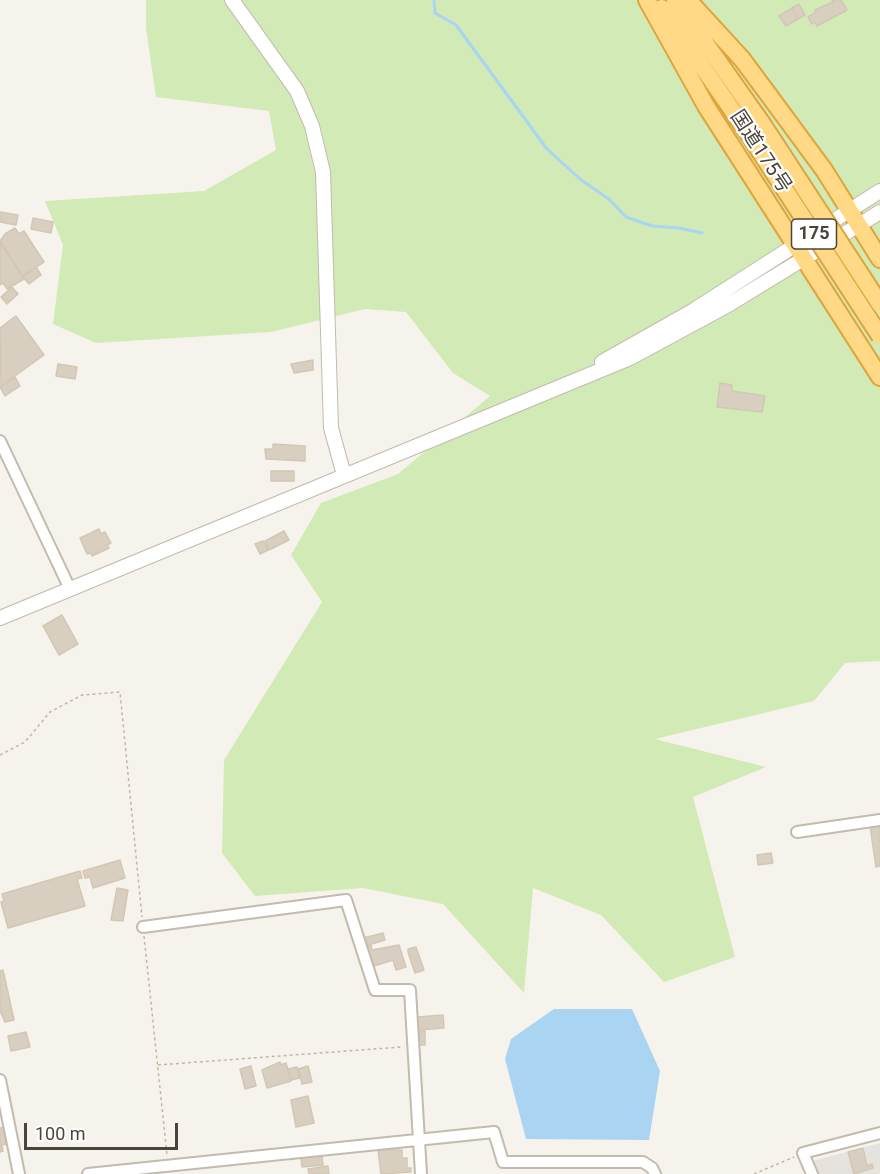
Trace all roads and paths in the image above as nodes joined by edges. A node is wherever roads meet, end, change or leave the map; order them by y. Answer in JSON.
{"nodes":[{"id":1,"x":232,"y":0,"type":"edge"},
{"id":2,"x":646,"y":0,"type":"edge"},
{"id":3,"x":656,"y":0,"type":"edge"},
{"id":4,"x":675,"y":0,"type":"edge"},
{"id":5,"x":688,"y":0,"type":"edge"},
{"id":6,"x":754,"y":128,"type":"junction"},
{"id":7,"x":880,"y":191,"type":"edge"},
{"id":8,"x":849,"y":209,"type":"junction"},
{"id":9,"x":880,"y":212,"type":"edge"},
{"id":10,"x":859,"y":225,"type":"junction"},
{"id":11,"x":796,"y":243,"type":"junction"},
{"id":12,"x":806,"y":259,"type":"junction"},
{"id":13,"x":880,"y":259,"type":"edge"},
{"id":14,"x":880,"y":304,"type":"edge"},
{"id":15,"x":880,"y":336,"type":"edge"},
{"id":16,"x":880,"y":377,"type":"edge"},
{"id":17,"x":550,"y":391,"type":"junction"},
{"id":18,"x":0,"y":441,"type":"edge"},
{"id":19,"x":344,"y":475,"type":"junction"},
{"id":20,"x":70,"y":589,"type":"junction"},
{"id":21,"x":0,"y":618,"type":"edge"},
{"id":22,"x":120,"y":692,"type":"dead end"},
{"id":23,"x":0,"y":755,"type":"edge"},
{"id":24,"x":880,"y":820,"type":"edge"},
{"id":25,"x":796,"y":832,"type":"dead end"},
{"id":26,"x":143,"y":927,"type":"dead end"},
{"id":27,"x":414,"y":1046,"type":"junction"},
{"id":28,"x":156,"y":1065,"type":"dead end"},
{"id":29,"x":0,"y":1080,"type":"edge"},
{"id":30,"x":880,"y":1133,"type":"edge"},
{"id":31,"x":417,"y":1141,"type":"junction"},
{"id":32,"x":803,"y":1153,"type":"junction"},
{"id":33,"x":19,"y":1174,"type":"edge"},
{"id":34,"x":88,"y":1174,"type":"edge"},
{"id":35,"x":421,"y":1174,"type":"edge"},
{"id":36,"x":655,"y":1174,"type":"edge"},
{"id":37,"x":754,"y":1174,"type":"edge"},
{"id":38,"x":812,"y":1174,"type":"edge"}],
"edges":[{"from":1,"to":19,"type":"street"},
{"from":2,"to":11,"type":"highway"},
{"from":3,"to":6,"type":"highway","name":"国道175号","number":"175"},
{"from":4,"to":6,"type":"highway","name":"国道175号","number":"175"},
{"from":5,"to":8,"type":"highway"},
{"from":6,"to":14,"type":"highway","name":"国道175号","number":"175","bridge":true},
{"from":6,"to":15,"type":"highway","name":"国道175号","number":"175","bridge":true},
{"from":7,"to":8,"type":"street"},
{"from":8,"to":10,"type":"highway"},
{"from":8,"to":11,"type":"street"},
{"from":9,"to":10,"type":"street"},
{"from":10,"to":12,"type":"street"},
{"from":10,"to":13,"type":"highway"},
{"from":11,"to":12,"type":"highway"},
{"from":11,"to":17,"type":"street"},
{"from":12,"to":16,"type":"highway"},
{"from":12,"to":17,"type":"street"},
{"from":17,"to":19,"type":"street"},
{"from":18,"to":20,"type":"street"},
{"from":19,"to":20,"type":"street"},
{"from":20,"to":21,"type":"street"},
{"from":22,"to":23,"type":"path"},
{"from":24,"to":25,"type":"street"},
{"from":26,"to":27,"type":"street"},
{"from":27,"to":28,"type":"path"},
{"from":27,"to":31,"type":"street"},
{"from":29,"to":33,"type":"street"},
{"from":30,"to":32,"type":"street"},
{"from":31,"to":34,"type":"street"},
{"from":31,"to":35,"type":"street"},
{"from":31,"to":36,"type":"street"},
{"from":32,"to":37,"type":"path"},
{"from":32,"to":38,"type":"street"}]}
